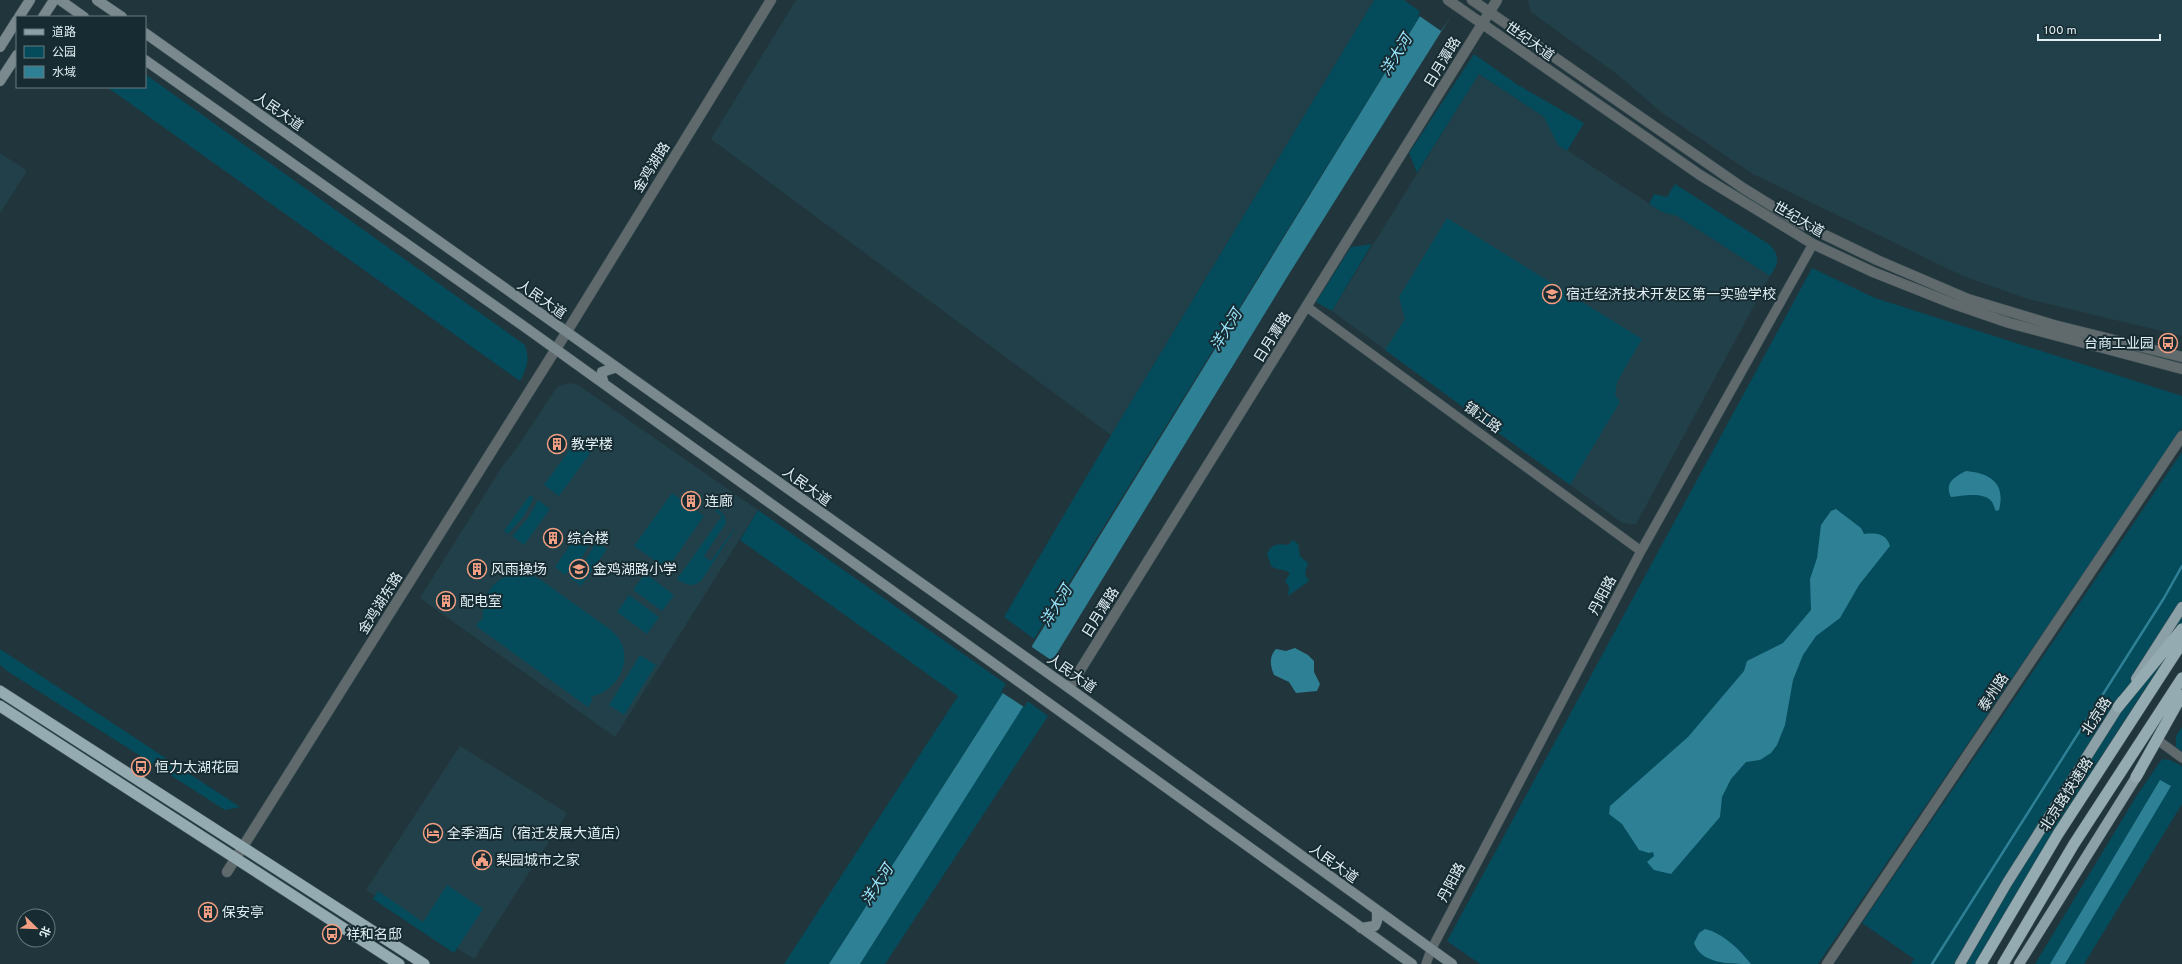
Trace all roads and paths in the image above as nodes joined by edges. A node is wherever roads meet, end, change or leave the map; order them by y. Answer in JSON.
{"nodes":[{"id":1,"x":30,"y":0,"type":"edge"},
{"id":2,"x":54,"y":0,"type":"edge"},
{"id":3,"x":60,"y":0,"type":"edge"},
{"id":4,"x":97,"y":0,"type":"edge"},
{"id":5,"x":771,"y":0,"type":"edge"},
{"id":6,"x":1448,"y":0,"type":"edge"},
{"id":7,"x":1472,"y":0,"type":"edge"},
{"id":8,"x":1497,"y":0,"type":"edge"},
{"id":9,"x":1490,"y":12,"type":"junction"},
{"id":10,"x":20,"y":16,"type":"edge"},
{"id":11,"x":43,"y":16,"type":"edge"},
{"id":12,"x":83,"y":16,"type":"edge"},
{"id":13,"x":121,"y":16,"type":"edge"},
{"id":14,"x":16,"y":22,"type":"edge"},
{"id":15,"x":1482,"y":24,"type":"junction"},
{"id":16,"x":146,"y":34,"type":"edge"},
{"id":17,"x":0,"y":47,"type":"edge"},
{"id":18,"x":16,"y":57,"type":"edge"},
{"id":19,"x":146,"y":61,"type":"edge"},
{"id":20,"x":0,"y":81,"type":"edge"},
{"id":21,"x":1813,"y":244,"type":"junction"},
{"id":22,"x":510,"y":294,"type":"junction"},
{"id":23,"x":1307,"y":307,"type":"junction"},
{"id":24,"x":500,"y":309,"type":"junction"},
{"id":25,"x":566,"y":333,"type":"junction"},
{"id":26,"x":556,"y":349,"type":"junction"},
{"id":27,"x":2182,"y":357,"type":"edge"},
{"id":28,"x":614,"y":368,"type":"junction"},
{"id":29,"x":2182,"y":369,"type":"edge"},
{"id":30,"x":604,"y":384,"type":"junction"},
{"id":31,"x":2182,"y":436,"type":"edge"},
{"id":32,"x":1641,"y":551,"type":"junction"},
{"id":33,"x":2182,"y":607,"type":"edge"},
{"id":34,"x":2182,"y":629,"type":"edge"},
{"id":35,"x":2182,"y":643,"type":"edge"},
{"id":36,"x":2182,"y":678,"type":"edge"},
{"id":37,"x":1069,"y":688,"type":"junction"},
{"id":38,"x":0,"y":691,"type":"edge"},
{"id":39,"x":2182,"y":695,"type":"edge"},
{"id":40,"x":0,"y":706,"type":"edge"},
{"id":41,"x":2182,"y":706,"type":"edge"},
{"id":42,"x":2118,"y":707,"type":"junction"},
{"id":43,"x":2159,"y":741,"type":"junction"},
{"id":44,"x":2182,"y":758,"type":"edge"},
{"id":45,"x":2136,"y":777,"type":"junction"},
{"id":46,"x":242,"y":848,"type":"junction"},
{"id":47,"x":235,"y":859,"type":"junction"},
{"id":48,"x":227,"y":872,"type":"dead end"},
{"id":49,"x":1377,"y":910,"type":"junction"},
{"id":50,"x":1361,"y":928,"type":"junction"},
{"id":51,"x":1431,"y":950,"type":"junction"},
{"id":52,"x":399,"y":964,"type":"edge"},
{"id":53,"x":424,"y":964,"type":"edge"},
{"id":54,"x":1412,"y":964,"type":"edge"},
{"id":55,"x":1426,"y":964,"type":"edge"},
{"id":56,"x":1452,"y":964,"type":"edge"},
{"id":57,"x":1827,"y":964,"type":"edge"},
{"id":58,"x":1960,"y":964,"type":"edge"},
{"id":59,"x":1981,"y":964,"type":"edge"},
{"id":60,"x":2002,"y":964,"type":"edge"},
{"id":61,"x":2019,"y":964,"type":"edge"}],
"edges":[{"from":1,"to":10,"type":"main road"},
{"from":2,"to":11,"type":"main road"},
{"from":3,"to":12,"type":"main road"},
{"from":4,"to":13,"type":"main road"},
{"from":5,"to":25,"type":"street","name":"金鸡湖路"},
{"from":6,"to":15,"type":"street","name":"世纪大道"},
{"from":7,"to":9,"type":"street","name":"世纪大道"},
{"from":8,"to":9,"type":"street","name":"日月潭路"},
{"from":9,"to":15,"type":"street","name":"日月潭路"},
{"from":9,"to":27,"type":"street","name":"世纪大道"},
{"from":14,"to":17,"type":"main road"},
{"from":15,"to":21,"type":"street","name":"世纪大道"},
{"from":15,"to":23,"type":"street","name":"日月潭路"},
{"from":16,"to":22,"type":"main road","name":"人民大道"},
{"from":18,"to":20,"type":"main road"},
{"from":19,"to":24,"type":"main road"},
{"from":21,"to":29,"type":"street","name":"世纪大道"},
{"from":21,"to":32,"type":"street","name":"丹阳路"},
{"from":22,"to":24,"type":"main road"},
{"from":22,"to":25,"type":"main road","name":"人民大道"},
{"from":23,"to":32,"type":"street","name":"镇江路"},
{"from":23,"to":37,"type":"street","name":"日月潭路"},
{"from":24,"to":26,"type":"main road"},
{"from":25,"to":26,"type":"street","name":"金鸡湖路"},
{"from":25,"to":28,"type":"main road","name":"人民大道"},
{"from":26,"to":30,"type":"main road"},
{"from":26,"to":46,"type":"street","name":"金鸡湖东路"},
{"from":28,"to":30,"type":"main road"},
{"from":28,"to":37,"type":"main road","name":"人民大道"},
{"from":30,"to":50,"type":"main road"},
{"from":31,"to":57,"type":"street","name":"泰州路"},
{"from":32,"to":51,"type":"street","name":"丹阳路"},
{"from":33,"to":42,"type":"main road","name":"北京路"},
{"from":34,"to":42,"type":"highway"},
{"from":35,"to":59,"type":"highway","name":"北京路快速路"},
{"from":36,"to":60,"type":"highway"},
{"from":37,"to":49,"type":"main road","name":"人民大道"},
{"from":38,"to":46,"type":"highway"},
{"from":39,"to":45,"type":"highway"},
{"from":40,"to":47,"type":"highway"},
{"from":41,"to":43,"type":"main road"},
{"from":42,"to":58,"type":"main road","name":"北京路"},
{"from":43,"to":44,"type":"street"},
{"from":43,"to":45,"type":"main road"},
{"from":45,"to":61,"type":"main road"},
{"from":46,"to":47,"type":"street","name":"金鸡湖东路"},
{"from":46,"to":53,"type":"highway"},
{"from":47,"to":48,"type":"street","name":"金鸡湖东路"},
{"from":47,"to":52,"type":"highway"},
{"from":49,"to":50,"type":"main road"},
{"from":49,"to":51,"type":"main road","name":"人民大道"},
{"from":50,"to":54,"type":"main road"},
{"from":51,"to":55,"type":"street","name":"丹阳路"},
{"from":51,"to":56,"type":"main road","name":"人民大道"}]}
